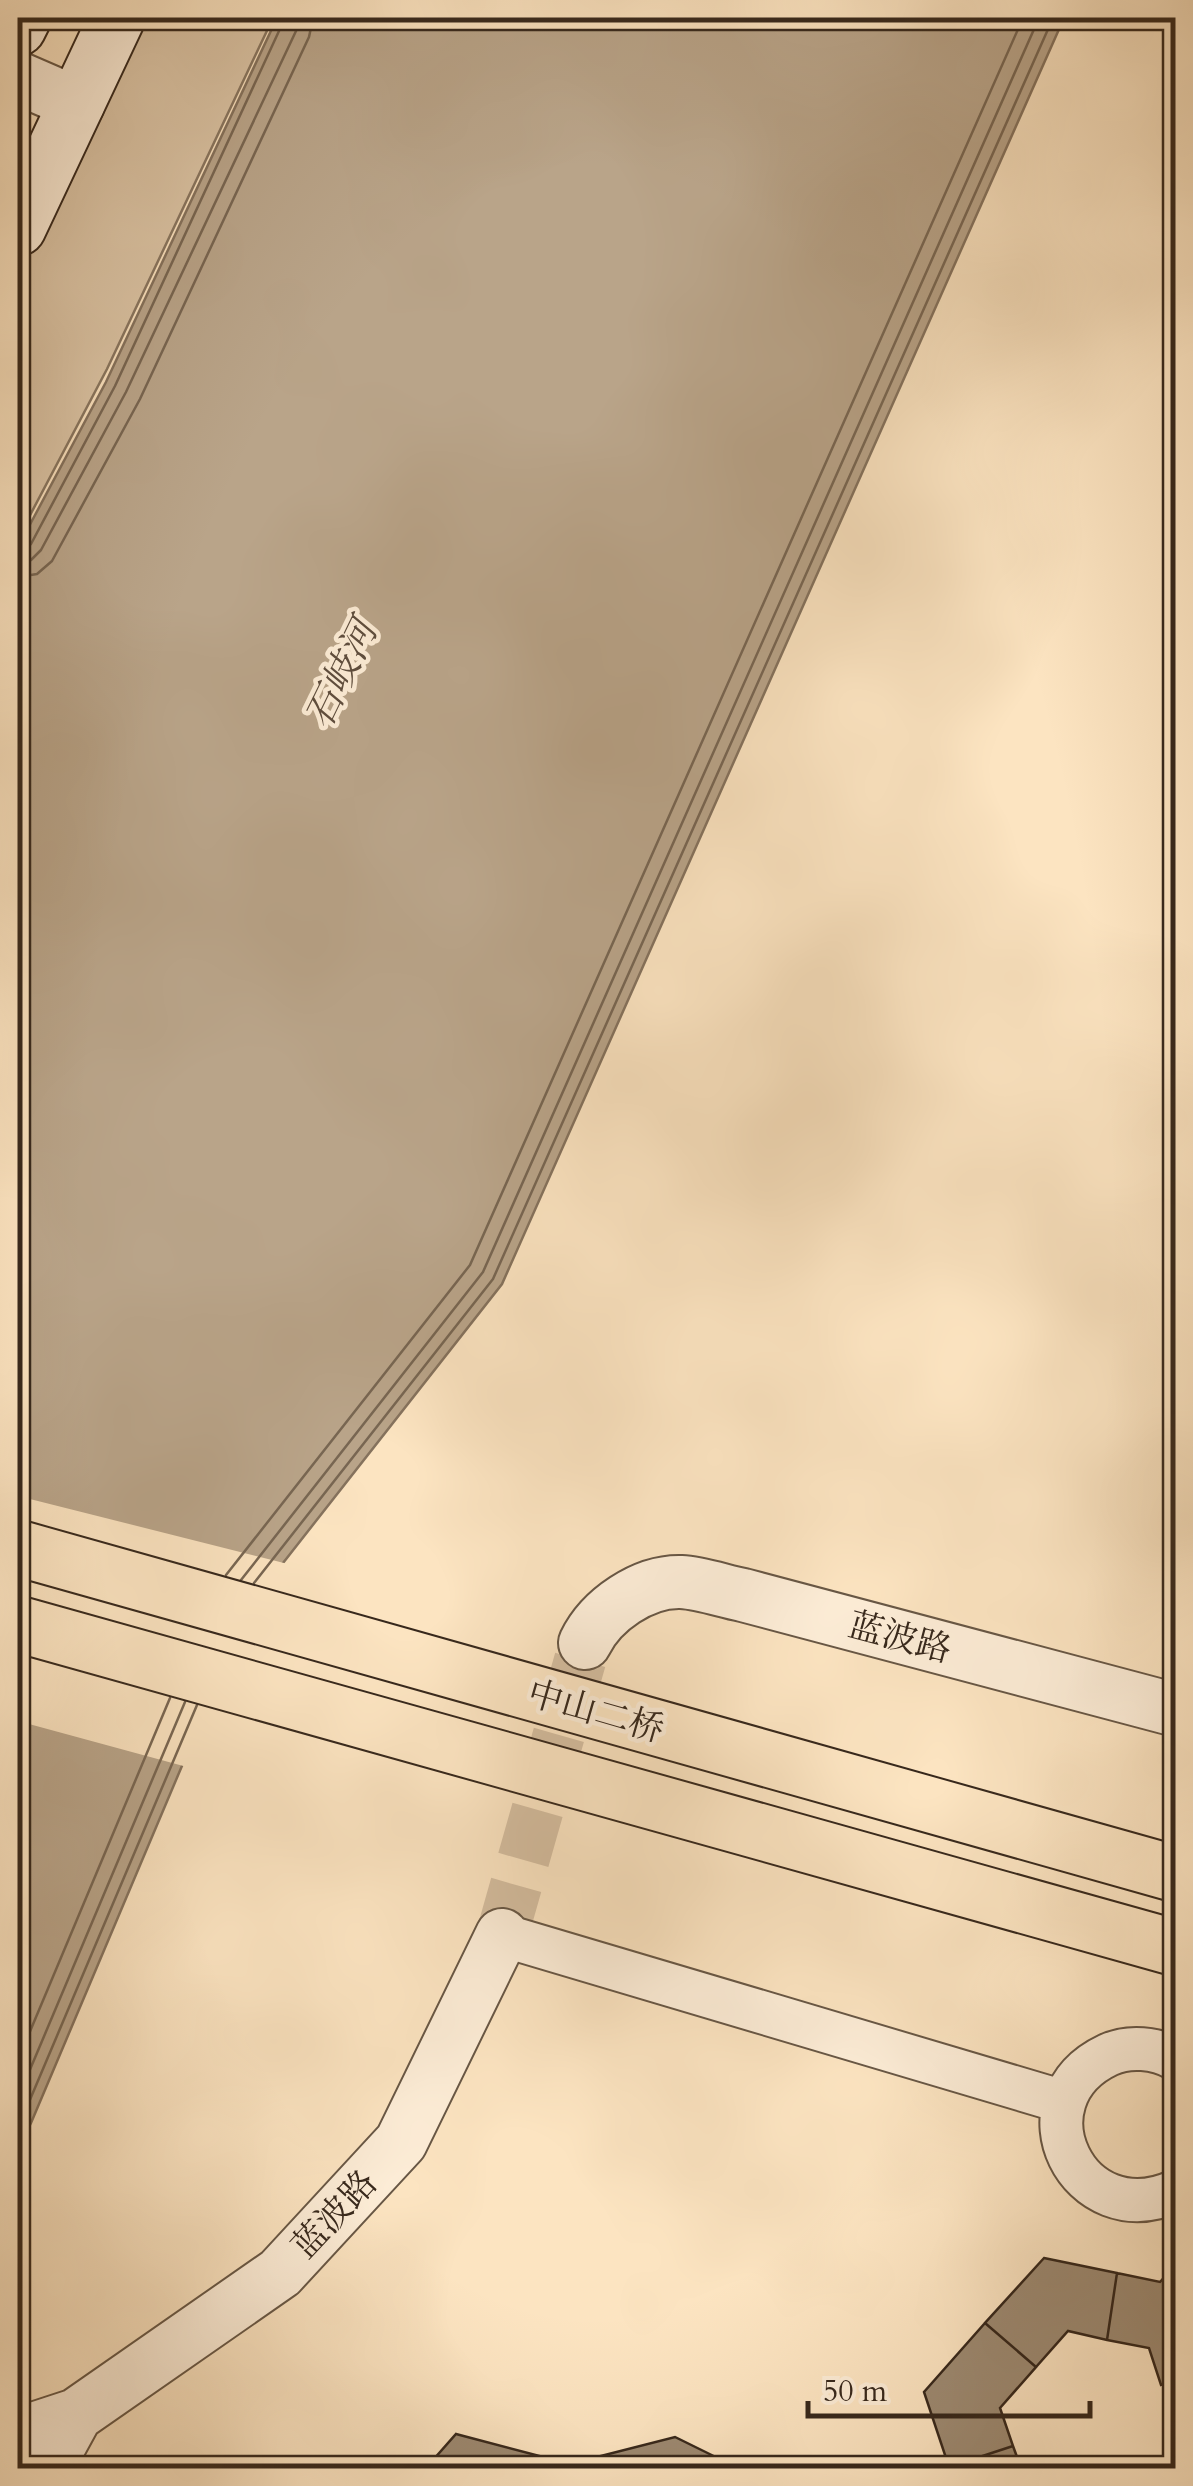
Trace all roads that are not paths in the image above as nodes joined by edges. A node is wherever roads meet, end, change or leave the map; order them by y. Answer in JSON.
{"nodes":[{"id":1,"x":22,"y":18,"type":"edge"},
{"id":2,"x":117,"y":18,"type":"edge"},
{"id":3,"x":18,"y":28,"type":"edge"},
{"id":4,"x":18,"y":78,"type":"edge"},
{"id":5,"x":78,"y":104,"type":"junction"},
{"id":6,"x":18,"y":228,"type":"edge"},
{"id":7,"x":18,"y":1548,"type":"edge"},
{"id":8,"x":18,"y":1624,"type":"edge"},
{"id":9,"x":586,"y":1643,"type":"tunnel mouth"},
{"id":10,"x":1176,"y":1710,"type":"edge"},
{"id":11,"x":1176,"y":1874,"type":"edge"},
{"id":12,"x":502,"y":1935,"type":"joint"},
{"id":13,"x":1176,"y":1948,"type":"edge"},
{"id":14,"x":1176,"y":2059,"type":"edge"},
{"id":15,"x":1064,"y":2102,"type":"junction"},
{"id":16,"x":1176,"y":2191,"type":"edge"},
{"id":17,"x":76,"y":2415,"type":"junction"},
{"id":18,"x":18,"y":2434,"type":"edge"},
{"id":19,"x":47,"y":2468,"type":"edge"}],
"edges":[{"from":1,"to":3,"type":"main road"},
{"from":2,"to":5,"type":"main road"},
{"from":4,"to":5,"type":"street"},
{"from":5,"to":6,"type":"main road"},
{"from":7,"to":11,"type":"highway","name":"中山二桥","bridge":true},
{"from":8,"to":13,"type":"highway","name":"中山二桥","bridge":true},
{"from":9,"to":10,"type":"street","name":"蓝波路"},
{"from":12,"to":15,"type":"street"},
{"from":12,"to":17,"type":"street","name":"蓝波路"},
{"from":14,"to":15,"type":"street"},
{"from":15,"to":16,"type":"street"},
{"from":17,"to":18,"type":"street","name":"蓝波路"},
{"from":17,"to":19,"type":"street","name":"蓝波路"}]}
